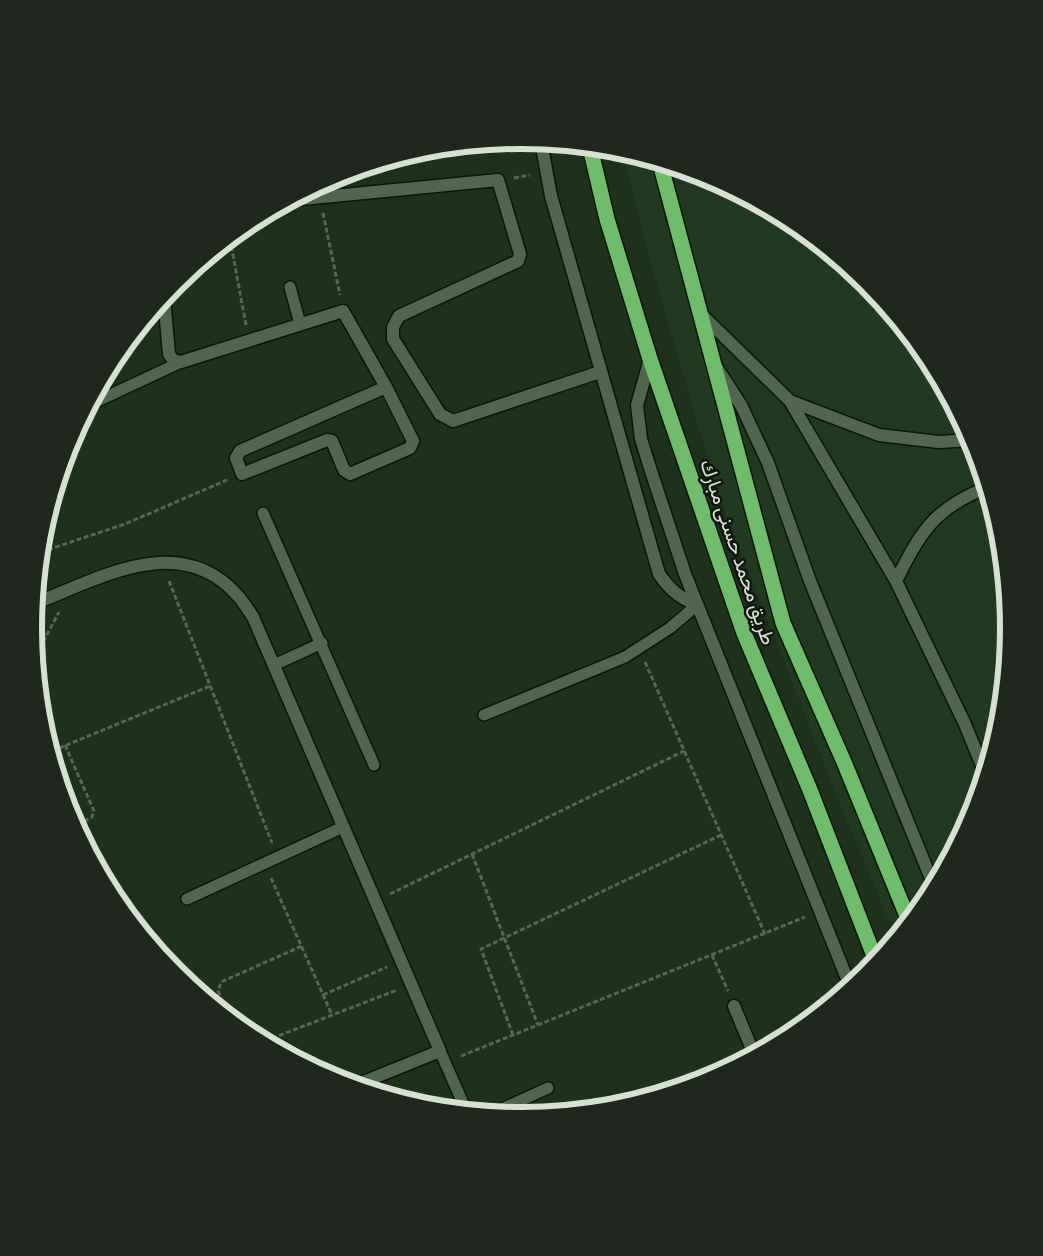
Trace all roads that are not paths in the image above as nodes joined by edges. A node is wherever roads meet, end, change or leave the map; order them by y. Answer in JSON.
{"nodes":[{"id":1,"x":541,"y":150,"type":"edge"},
{"id":2,"x":592,"y":154,"type":"edge"},
{"id":3,"x":662,"y":170,"type":"edge"},
{"id":4,"x":310,"y":198,"type":"edge"},
{"id":5,"x":290,"y":287,"type":"dead end"},
{"id":6,"x":165,"y":308,"type":"edge"},
{"id":7,"x":698,"y":311,"type":"junction"},
{"id":8,"x":300,"y":324,"type":"junction"},
{"id":9,"x":710,"y":355,"type":"junction"},
{"id":10,"x":650,"y":359,"type":"junction"},
{"id":11,"x":180,"y":362,"type":"junction"},
{"id":12,"x":600,"y":372,"type":"junction"},
{"id":13,"x":386,"y":387,"type":"junction"},
{"id":14,"x":101,"y":399,"type":"edge"},
{"id":15,"x":790,"y":401,"type":"junction"},
{"id":16,"x":962,"y":441,"type":"edge"},
{"id":17,"x":980,"y":491,"type":"edge"},
{"id":18,"x":263,"y":513,"type":"dead end"},
{"id":19,"x":896,"y":581,"type":"junction"},
{"id":20,"x":44,"y":600,"type":"edge"},
{"id":21,"x":697,"y":605,"type":"junction"},
{"id":22,"x":322,"y":644,"type":"junction"},
{"id":23,"x":274,"y":665,"type":"junction"},
{"id":24,"x":484,"y":715,"type":"dead end"},
{"id":25,"x":981,"y":763,"type":"edge"},
{"id":26,"x":374,"y":765,"type":"dead end"},
{"id":27,"x":344,"y":827,"type":"junction"},
{"id":28,"x":930,"y":877,"type":"edge"},
{"id":29,"x":187,"y":899,"type":"dead end"},
{"id":30,"x":906,"y":914,"type":"edge"},
{"id":31,"x":873,"y":953,"type":"edge"},
{"id":32,"x":847,"y":979,"type":"edge"},
{"id":33,"x":734,"y":1006,"type":"road end"},
{"id":34,"x":752,"y":1048,"type":"edge"},
{"id":35,"x":443,"y":1057,"type":"junction"},
{"id":36,"x":367,"y":1082,"type":"edge"},
{"id":37,"x":548,"y":1088,"type":"dead end"},
{"id":38,"x":463,"y":1103,"type":"edge"},
{"id":39,"x":507,"y":1107,"type":"edge"}],
"edges":[{"from":1,"to":12,"type":"street"},
{"from":2,"to":10,"type":"highway","name":"طريق محمد حسنى مبارك"},
{"from":3,"to":7,"type":"highway","name":"طريق محمد حسنى مبارك"},
{"from":4,"to":12,"type":"street"},
{"from":5,"to":8,"type":"lane"},
{"from":6,"to":11,"type":"street"},
{"from":7,"to":9,"type":"highway","name":"طريق محمد حسنى مبارك"},
{"from":7,"to":15,"type":"street"},
{"from":8,"to":11,"type":"street"},
{"from":8,"to":13,"type":"street"},
{"from":9,"to":28,"type":"street"},
{"from":9,"to":30,"type":"highway","name":"طريق محمد حسنى مبارك"},
{"from":10,"to":21,"type":"street"},
{"from":10,"to":31,"type":"highway","name":"طريق محمد حسنى مبارك"},
{"from":11,"to":14,"type":"lane"},
{"from":12,"to":21,"type":"street"},
{"from":13,"to":13,"type":"street"},
{"from":15,"to":16,"type":"street"},
{"from":15,"to":19,"type":"street"},
{"from":17,"to":19,"type":"street"},
{"from":18,"to":22,"type":"lane"},
{"from":19,"to":25,"type":"street"},
{"from":20,"to":23,"type":"street"},
{"from":21,"to":24,"type":"lane"},
{"from":21,"to":32,"type":"street"},
{"from":22,"to":23,"type":"lane"},
{"from":22,"to":26,"type":"lane"},
{"from":23,"to":27,"type":"street"},
{"from":27,"to":29,"type":"lane"},
{"from":27,"to":35,"type":"street"},
{"from":33,"to":34,"type":"street"},
{"from":35,"to":36,"type":"street"},
{"from":35,"to":38,"type":"lane"},
{"from":37,"to":39,"type":"lane"}]}
